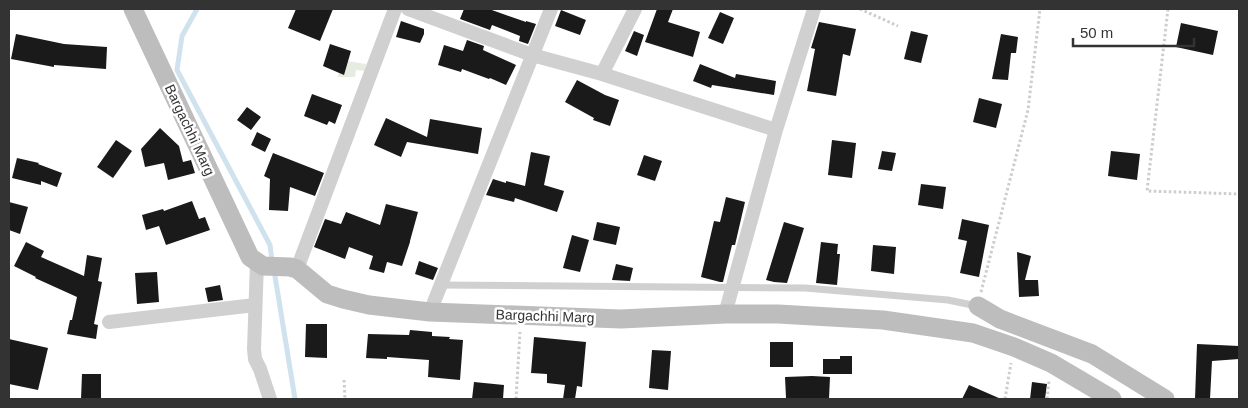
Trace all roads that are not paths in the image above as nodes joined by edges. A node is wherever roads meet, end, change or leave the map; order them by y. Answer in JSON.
{"nodes":[{"id":1,"x":133,"y":9,"type":"edge"},
{"id":2,"x":395,"y":9,"type":"edge"},
{"id":3,"x":408,"y":9,"type":"edge"},
{"id":4,"x":550,"y":9,"type":"edge"},
{"id":5,"x":635,"y":9,"type":"edge"},
{"id":6,"x":814,"y":9,"type":"edge"},
{"id":7,"x":532,"y":55,"type":"junction"},
{"id":8,"x":602,"y":74,"type":"junction"},
{"id":9,"x":776,"y":130,"type":"junction"},
{"id":10,"x":260,"y":264,"type":"junction"},
{"id":11,"x":294,"y":268,"type":"junction"},
{"id":12,"x":441,"y":285,"type":"junction"},
{"id":13,"x":733,"y":286,"type":"junction"},
{"id":14,"x":255,"y":304,"type":"junction"},
{"id":15,"x":978,"y":306,"type":"joint"},
{"id":16,"x":430,"y":312,"type":"junction"},
{"id":17,"x":725,"y":314,"type":"junction"},
{"id":18,"x":108,"y":322,"type":"dead end"},
{"id":19,"x":270,"y":399,"type":"edge"},
{"id":20,"x":1112,"y":399,"type":"edge"},
{"id":21,"x":1165,"y":399,"type":"edge"}],
"edges":[{"from":1,"to":10,"type":"street","name":"Bargachhi Marg"},
{"from":2,"to":11,"type":"street"},
{"from":3,"to":7,"type":"street"},
{"from":4,"to":7,"type":"street"},
{"from":5,"to":8,"type":"street"},
{"from":6,"to":9,"type":"street"},
{"from":7,"to":8,"type":"street"},
{"from":7,"to":12,"type":"street"},
{"from":8,"to":9,"type":"street"},
{"from":9,"to":13,"type":"street"},
{"from":10,"to":11,"type":"street"},
{"from":10,"to":14,"type":"street"},
{"from":11,"to":16,"type":"street","name":"Bargachhi Marg"},
{"from":12,"to":13,"type":"lane"},
{"from":12,"to":16,"type":"street"},
{"from":13,"to":15,"type":"lane"},
{"from":13,"to":17,"type":"street"},
{"from":14,"to":18,"type":"street"},
{"from":14,"to":19,"type":"street"},
{"from":15,"to":21,"type":"street"},
{"from":16,"to":17,"type":"street","name":"Bargachhi Marg"},
{"from":17,"to":20,"type":"street","name":"Bargachhi Marg"}]}
